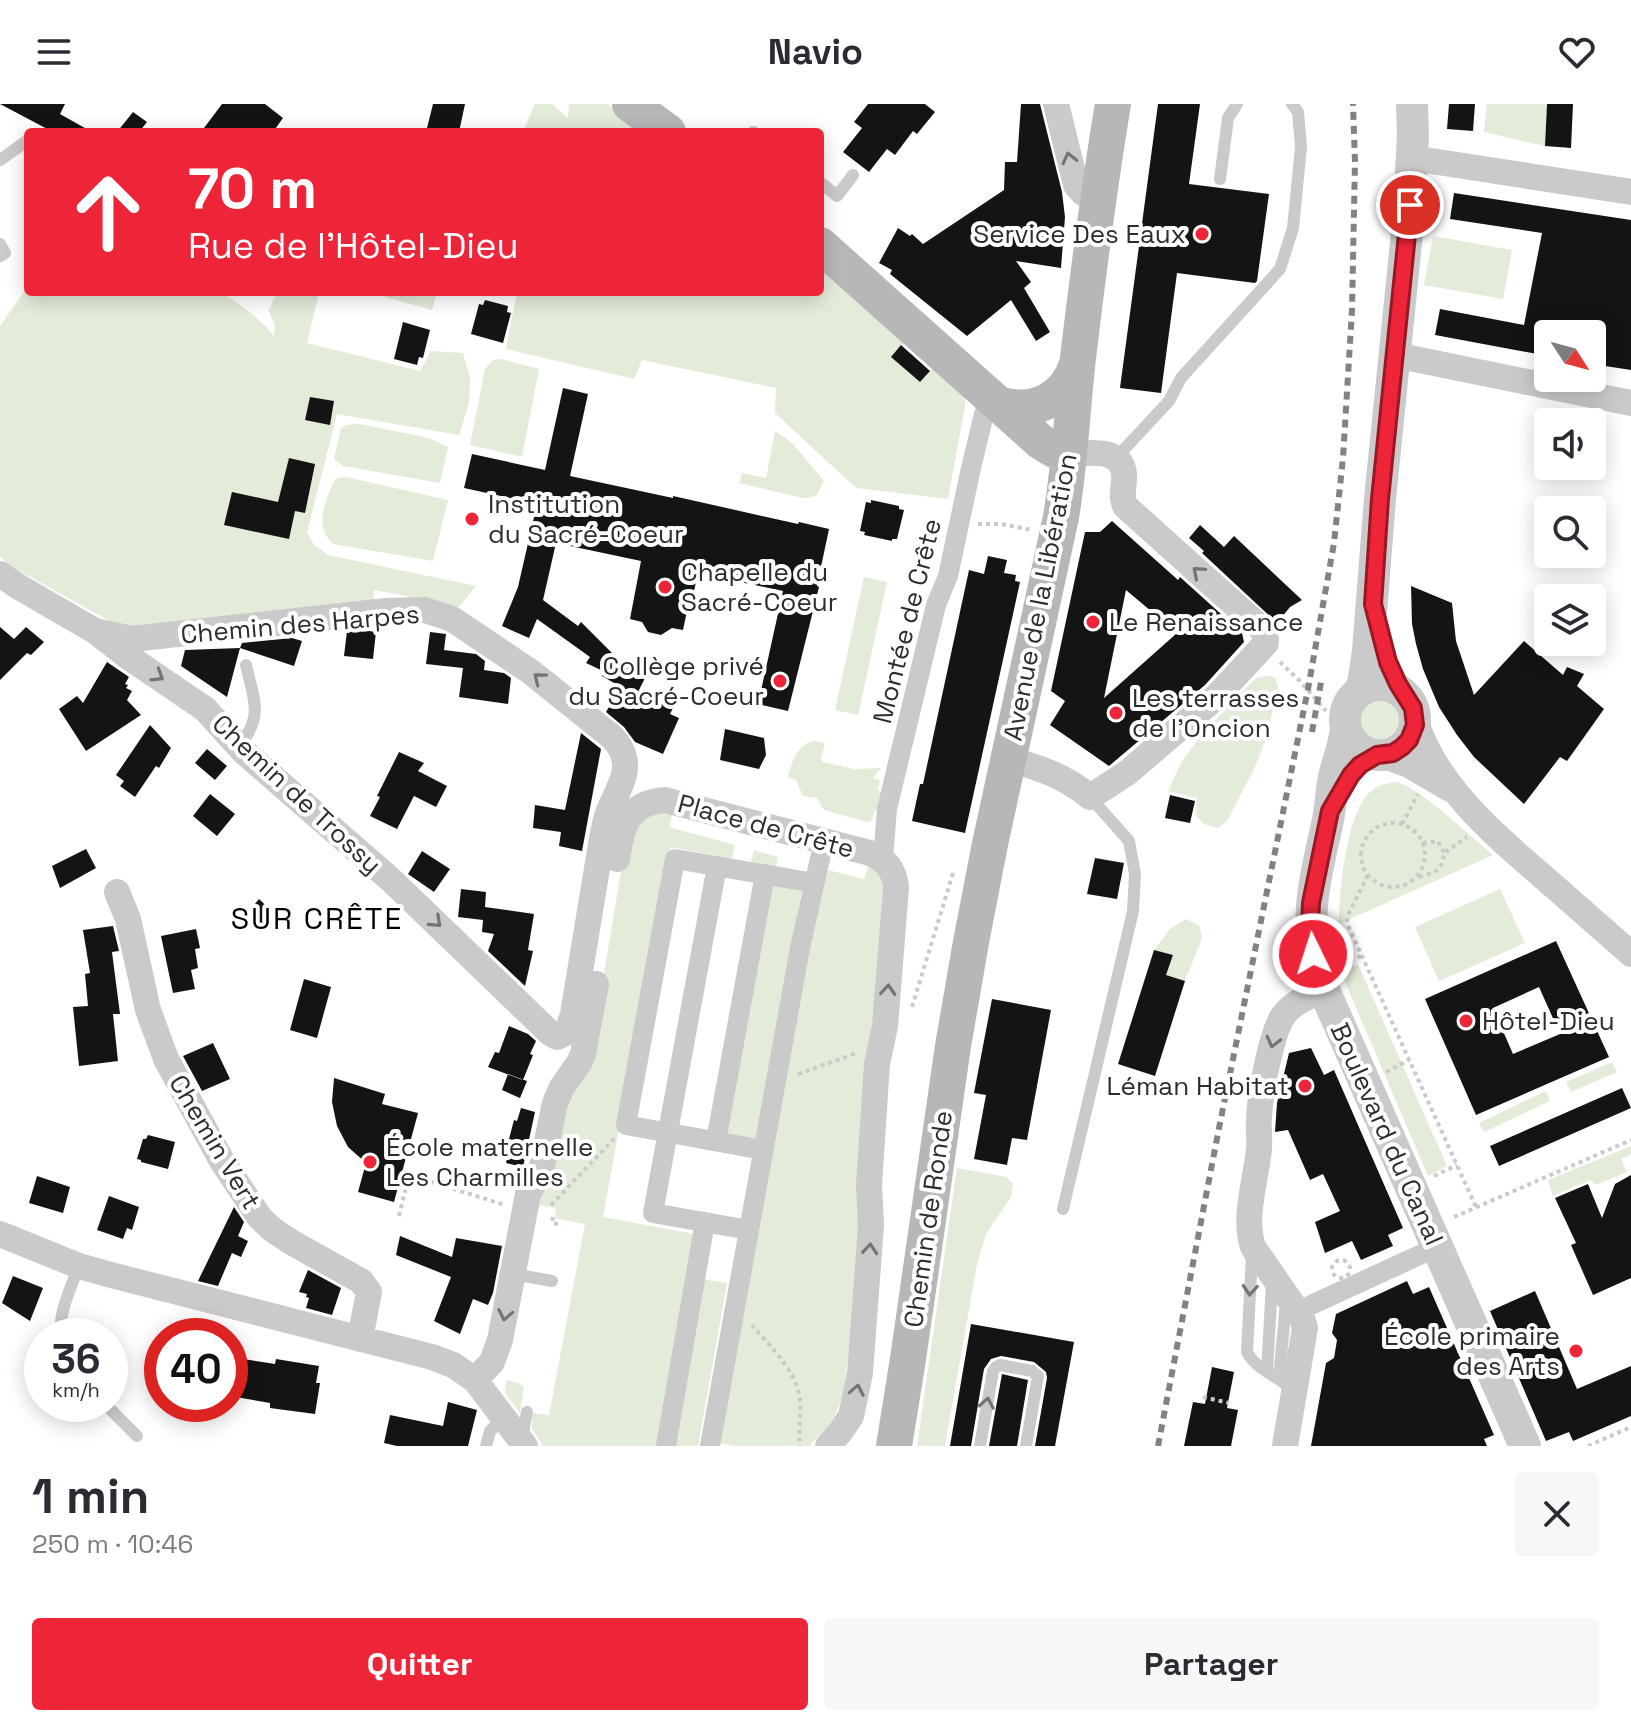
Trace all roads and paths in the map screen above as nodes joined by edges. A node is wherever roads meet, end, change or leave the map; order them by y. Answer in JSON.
{"nodes":[{"id":1,"x":630,"y":104,"type":"edge"},
{"id":2,"x":1056,"y":104,"type":"edge"},
{"id":3,"x":1113,"y":104,"type":"edge"},
{"id":4,"x":1237,"y":104,"type":"edge"},
{"id":5,"x":1292,"y":104,"type":"edge"},
{"id":6,"x":1412,"y":104,"type":"edge"},
{"id":7,"x":663,"y":128,"type":"edge"},
{"id":8,"x":24,"y":143,"type":"edge"},
{"id":9,"x":1412,"y":158,"type":"junction"},
{"id":10,"x":0,"y":160,"type":"edge"},
{"id":11,"x":853,"y":175,"type":"dead end"},
{"id":12,"x":1220,"y":179,"type":"dead end"},
{"id":13,"x":824,"y":185,"type":"edge"},
{"id":14,"x":1631,"y":192,"type":"edge"},
{"id":15,"x":1098,"y":201,"type":"junction"},
{"id":16,"x":0,"y":244,"type":"edge"},
{"id":17,"x":824,"y":249,"type":"edge"},
{"id":18,"x":0,"y":256,"type":"edge"},
{"id":19,"x":1395,"y":355,"type":"junction"},
{"id":20,"x":1078,"y":359,"type":"junction"},
{"id":21,"x":997,"y":402,"type":"junction"},
{"id":22,"x":1631,"y":403,"type":"edge"},
{"id":23,"x":1069,"y":454,"type":"junction"},
{"id":24,"x":1124,"y":466,"type":"junction"},
{"id":25,"x":959,"y":525,"type":"junction"},
{"id":26,"x":1058,"y":537,"type":"junction"},
{"id":27,"x":0,"y":574,"type":"edge"},
{"id":28,"x":1373,"y":604,"type":"junction"},
{"id":29,"x":95,"y":631,"type":"junction"},
{"id":30,"x":1263,"y":647,"type":"junction"},
{"id":31,"x":246,"y":665,"type":"dead end"},
{"id":32,"x":1409,"y":706,"type":"junction"},
{"id":33,"x":1350,"y":711,"type":"junction"},
{"id":34,"x":239,"y":747,"type":"junction"},
{"id":35,"x":1380,"y":755,"type":"junction"},
{"id":36,"x":1009,"y":759,"type":"junction"},
{"id":37,"x":1453,"y":790,"type":"junction"},
{"id":38,"x":1418,"y":793,"type":"dead end"},
{"id":39,"x":1090,"y":797,"type":"junction"},
{"id":40,"x":1330,"y":811,"type":"junction"},
{"id":41,"x":1402,"y":824,"type":"junction"},
{"id":42,"x":1485,"y":824,"type":"junction"},
{"id":43,"x":824,"y":841,"type":"junction"},
{"id":44,"x":1423,"y":843,"type":"junction"},
{"id":45,"x":1444,"y":853,"type":"junction"},
{"id":46,"x":883,"y":859,"type":"junction"},
{"id":47,"x":956,"y":863,"type":"dead end"},
{"id":48,"x":717,"y":866,"type":"junction"},
{"id":49,"x":765,"y":874,"type":"junction"},
{"id":50,"x":1368,"y":875,"type":"junction"},
{"id":51,"x":1416,"y":877,"type":"junction"},
{"id":52,"x":814,"y":883,"type":"junction"},
{"id":53,"x":117,"y":892,"type":"dead end"},
{"id":54,"x":1631,"y":954,"type":"edge"},
{"id":55,"x":1362,"y":956,"type":"junction"},
{"id":56,"x":1347,"y":960,"type":"dead end"},
{"id":57,"x":1324,"y":990,"type":"junction"},
{"id":58,"x":962,"y":992,"type":"joint"},
{"id":59,"x":910,"y":1013,"type":"dead end"},
{"id":60,"x":557,"y":1037,"type":"joint"},
{"id":61,"x":857,"y":1053,"type":"dead end"},
{"id":62,"x":1409,"y":1060,"type":"junction"},
{"id":63,"x":1390,"y":1070,"type":"dead end"},
{"id":64,"x":776,"y":1082,"type":"junction"},
{"id":65,"x":626,"y":1125,"type":"junction"},
{"id":66,"x":668,"y":1133,"type":"junction"},
{"id":67,"x":1631,"y":1140,"type":"edge"},
{"id":68,"x":716,"y":1141,"type":"junction"},
{"id":69,"x":763,"y":1150,"type":"junction"},
{"id":70,"x":1457,"y":1165,"type":"junction"},
{"id":71,"x":1433,"y":1176,"type":"dead end"},
{"id":72,"x":1476,"y":1207,"type":"junction"},
{"id":73,"x":514,"y":1208,"type":"dead end"},
{"id":74,"x":1063,"y":1209,"type":"dead end"},
{"id":75,"x":543,"y":1214,"type":"dead end"},
{"id":76,"x":399,"y":1216,"type":"dead end"},
{"id":77,"x":1456,"y":1216,"type":"dead end"},
{"id":78,"x":553,"y":1217,"type":"dead end"},
{"id":79,"x":705,"y":1222,"type":"junction"},
{"id":80,"x":562,"y":1225,"type":"dead end"},
{"id":81,"x":749,"y":1230,"type":"junction"},
{"id":82,"x":0,"y":1234,"type":"edge"},
{"id":83,"x":1253,"y":1247,"type":"junction"},
{"id":84,"x":1437,"y":1247,"type":"junction"},
{"id":85,"x":79,"y":1266,"type":"junction"},
{"id":86,"x":513,"y":1274,"type":"junction"},
{"id":87,"x":552,"y":1281,"type":"dead end"},
{"id":88,"x":1286,"y":1294,"type":"junction"},
{"id":89,"x":735,"y":1305,"type":"junction"},
{"id":90,"x":62,"y":1318,"type":"edge"},
{"id":91,"x":360,"y":1339,"type":"junction"},
{"id":92,"x":475,"y":1380,"type":"junction"},
{"id":93,"x":1280,"y":1381,"type":"junction"},
{"id":94,"x":1203,"y":1397,"type":"dead end"},
{"id":95,"x":1229,"y":1403,"type":"dead end"},
{"id":96,"x":516,"y":1415,"type":"junction"},
{"id":97,"x":123,"y":1422,"type":"edge"},
{"id":98,"x":1631,"y":1427,"type":"edge"},
{"id":99,"x":137,"y":1436,"type":"dead end"},
{"id":100,"x":523,"y":1444,"type":"edge"},
{"id":101,"x":486,"y":1446,"type":"edge"},
{"id":102,"x":666,"y":1446,"type":"edge"},
{"id":103,"x":710,"y":1446,"type":"edge"},
{"id":104,"x":800,"y":1446,"type":"edge"},
{"id":105,"x":828,"y":1446,"type":"edge"},
{"id":106,"x":894,"y":1446,"type":"edge"},
{"id":107,"x":980,"y":1446,"type":"edge"},
{"id":108,"x":1026,"y":1446,"type":"edge"},
{"id":109,"x":1285,"y":1446,"type":"edge"},
{"id":110,"x":1525,"y":1446,"type":"edge"},
{"id":111,"x":1588,"y":1446,"type":"edge"}],
"edges":[{"from":1,"to":7,"type":"main road"},
{"from":15,"to":2,"type":"street","one_way":true},
{"from":3,"to":15,"type":"main road","name":"Avenue de la Libération"},
{"from":4,"to":12,"type":"lane"},
{"from":5,"to":24,"type":"lane"},
{"from":6,"to":9,"type":"street","name":"Boulevard du Canal"},
{"from":8,"to":10,"type":"lane"},
{"from":9,"to":14,"type":"street"},
{"from":9,"to":19,"type":"street","name":"Boulevard du Canal"},
{"from":11,"to":13,"type":"lane"},
{"from":15,"to":20,"type":"main road","name":"Avenue de la Libération"},
{"from":16,"to":18,"type":"lane"},
{"from":17,"to":21,"type":"main road"},
{"from":19,"to":22,"type":"street"},
{"from":19,"to":28,"type":"street","name":"Boulevard du Canal"},
{"from":20,"to":21,"type":"main road"},
{"from":20,"to":23,"type":"main road","name":"Avenue de la Libération"},
{"from":21,"to":23,"type":"main road"},
{"from":21,"to":25,"type":"street","name":"Montée de Crête"},
{"from":23,"to":24,"type":"street"},
{"from":23,"to":26,"type":"main road","name":"Avenue de la Libération"},
{"from":30,"to":24,"type":"street","one_way":true},
{"from":25,"to":26,"type":"path"},
{"from":25,"to":46,"type":"street","name":"Montée de Crête"},
{"from":26,"to":36,"type":"main road","name":"Avenue de la Libération"},
{"from":27,"to":29,"type":"street","name":"Chemin des Harpes"},
{"from":28,"to":32,"type":"street"},
{"from":28,"to":33,"type":"street","name":"Boulevard du Canal"},
{"from":29,"to":34,"type":"street","name":"Chemin de Trossy","one_way":true},
{"from":60,"to":29,"type":"street","name":"Chemin des Harpes","one_way":true},
{"from":30,"to":33,"type":"path"},
{"from":30,"to":39,"type":"street"},
{"from":31,"to":34,"type":"lane"},
{"from":32,"to":33,"type":"street"},
{"from":32,"to":35,"type":"street"},
{"from":32,"to":37,"type":"street"},
{"from":33,"to":35,"type":"street"},
{"from":33,"to":40,"type":"street","name":"Boulevard du Canal"},
{"from":34,"to":60,"type":"street","name":"Chemin de Trossy","one_way":true},
{"from":35,"to":37,"type":"street"},
{"from":35,"to":40,"type":"street","name":"Boulevard du Canal"},
{"from":36,"to":39,"type":"street"},
{"from":36,"to":58,"type":"main road","name":"Avenue de la Libération"},
{"from":37,"to":42,"type":"street"},
{"from":38,"to":41,"type":"path"},
{"from":39,"to":74,"type":"lane"},
{"from":40,"to":57,"type":"street","name":"Boulevard du Canal"},
{"from":41,"to":44,"type":"path"},
{"from":41,"to":50,"type":"path"},
{"from":42,"to":45,"type":"path"},
{"from":42,"to":54,"type":"street"},
{"from":43,"to":46,"type":"street","name":"Place de Crête"},
{"from":43,"to":52,"type":"street"},
{"from":43,"to":86,"type":"street","name":"Place de Crête"},
{"from":44,"to":45,"type":"path"},
{"from":44,"to":51,"type":"path"},
{"from":45,"to":51,"type":"path"},
{"from":105,"to":46,"type":"street","name":"Place de Crête","one_way":true},
{"from":47,"to":59,"type":"path"},
{"from":48,"to":49,"type":"street"},
{"from":48,"to":65,"type":"street"},
{"from":48,"to":66,"type":"street"},
{"from":49,"to":52,"type":"street"},
{"from":49,"to":68,"type":"street"},
{"from":50,"to":51,"type":"path"},
{"from":50,"to":55,"type":"path"},
{"from":52,"to":64,"type":"street"},
{"from":53,"to":91,"type":"street","name":"Chemin Vert"},
{"from":55,"to":56,"type":"path"},
{"from":55,"to":62,"type":"path"},
{"from":57,"to":83,"type":"street","one_way":true},
{"from":57,"to":84,"type":"street","name":"Boulevard du Canal"},
{"from":58,"to":106,"type":"main road","name":"Chemin de Ronde"},
{"from":61,"to":64,"type":"path"},
{"from":62,"to":63,"type":"path"},
{"from":62,"to":70,"type":"path"},
{"from":64,"to":69,"type":"street"},
{"from":65,"to":66,"type":"street"},
{"from":65,"to":75,"type":"path"},
{"from":66,"to":68,"type":"street"},
{"from":66,"to":79,"type":"street"},
{"from":67,"to":72,"type":"path"},
{"from":68,"to":69,"type":"street"},
{"from":69,"to":81,"type":"street"},
{"from":70,"to":71,"type":"path"},
{"from":70,"to":72,"type":"path"},
{"from":72,"to":77,"type":"path"},
{"from":73,"to":76,"type":"path"},
{"from":78,"to":80,"type":"path"},
{"from":79,"to":81,"type":"street"},
{"from":79,"to":102,"type":"street"},
{"from":81,"to":89,"type":"street"},
{"from":82,"to":85,"type":"street"},
{"from":83,"to":88,"type":"street"},
{"from":83,"to":93,"type":"lane","one_way":true},
{"from":84,"to":88,"type":"street"},
{"from":84,"to":110,"type":"street","name":"Boulevard du Canal"},
{"from":85,"to":90,"type":"lane"},
{"from":85,"to":91,"type":"street"},
{"from":86,"to":87,"type":"lane"},
{"from":86,"to":92,"type":"street","name":"Place de Crête","one_way":true},
{"from":88,"to":93,"type":"lane"},
{"from":88,"to":93,"type":"street"},
{"from":89,"to":103,"type":"street"},
{"from":89,"to":104,"type":"path"},
{"from":91,"to":92,"type":"street"},
{"from":92,"to":96,"type":"street"},
{"from":93,"to":109,"type":"street"},
{"from":94,"to":95,"type":"path"},
{"from":96,"to":100,"type":"street"},
{"from":96,"to":101,"type":"lane"},
{"from":97,"to":99,"type":"lane"},
{"from":98,"to":111,"type":"path"},
{"from":107,"to":108,"type":"lane","one_way":true}]}
